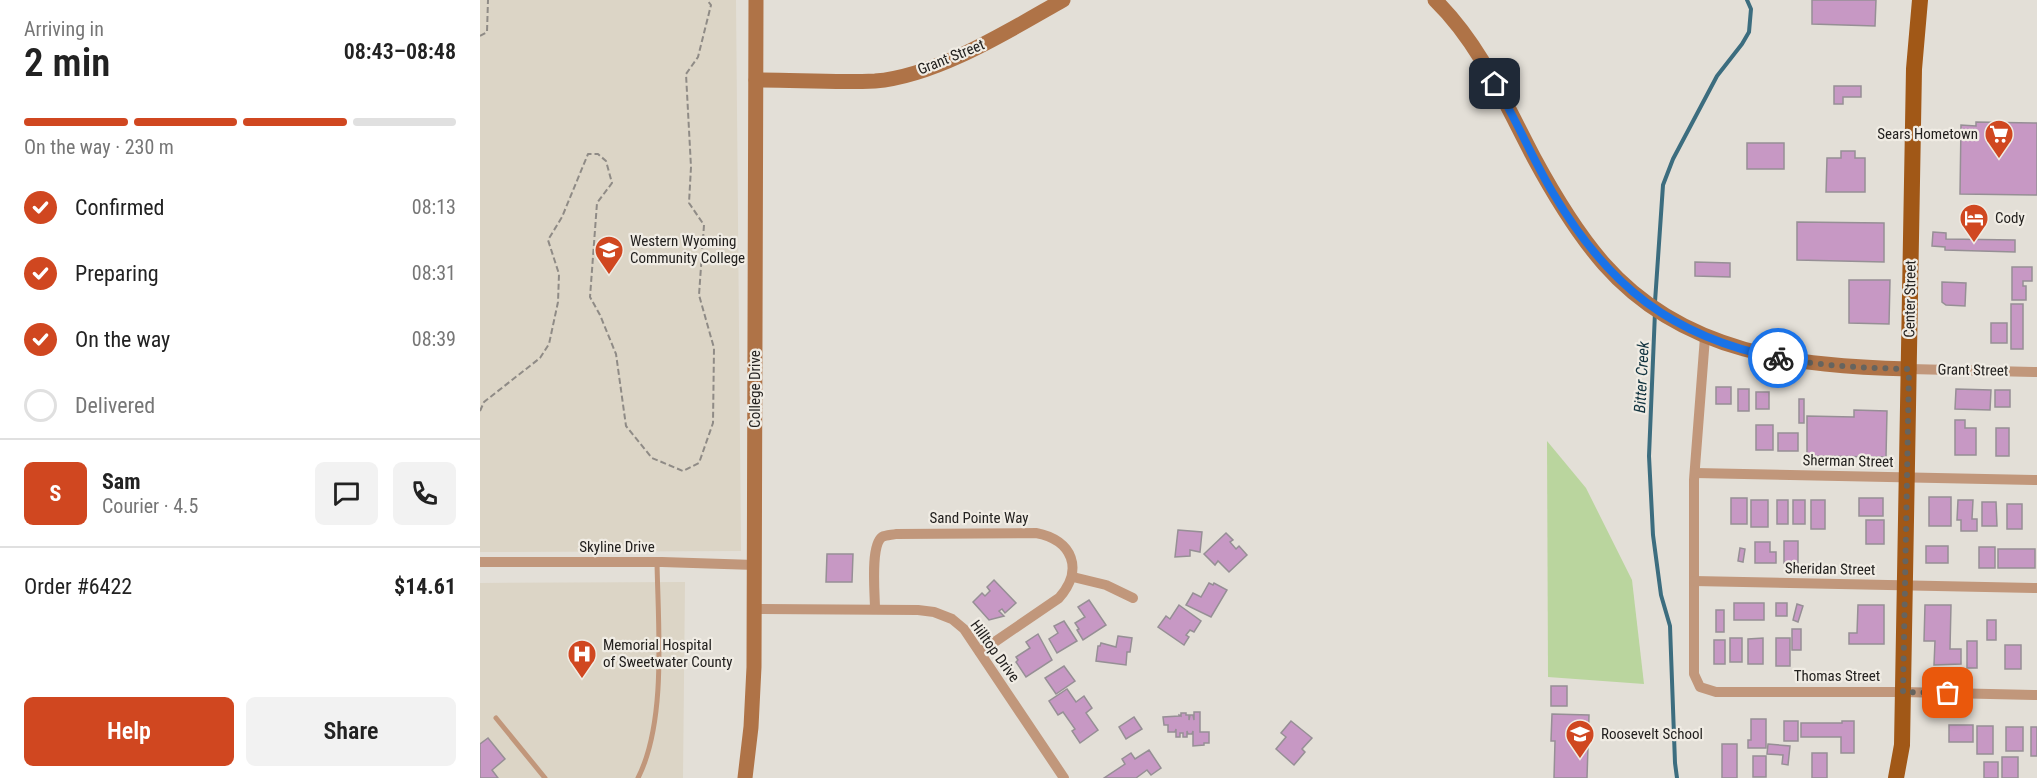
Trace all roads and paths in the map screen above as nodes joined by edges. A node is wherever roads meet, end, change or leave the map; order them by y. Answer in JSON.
{"nodes":[{"id":1,"x":488,"y":0,"type":"edge"},
{"id":2,"x":707,"y":0,"type":"edge"},
{"id":3,"x":756,"y":0,"type":"edge"},
{"id":4,"x":1063,"y":0,"type":"edge"},
{"id":5,"x":1435,"y":0,"type":"edge"},
{"id":6,"x":1920,"y":0,"type":"edge"},
{"id":7,"x":480,"y":36,"type":"edge"},
{"id":8,"x":756,"y":80,"type":"junction"},
{"id":9,"x":1701,"y":335,"type":"junction"},
{"id":10,"x":1909,"y":369,"type":"junction"},
{"id":11,"x":2037,"y":372,"type":"edge"},
{"id":12,"x":480,"y":411,"type":"edge"},
{"id":13,"x":1695,"y":473,"type":"junction"},
{"id":14,"x":1907,"y":477,"type":"junction"},
{"id":15,"x":2037,"y":480,"type":"edge"},
{"id":16,"x":480,"y":562,"type":"edge"},
{"id":17,"x":657,"y":562,"type":"junction"},
{"id":18,"x":755,"y":565,"type":"junction"},
{"id":19,"x":1073,"y":577,"type":"junction"},
{"id":20,"x":1694,"y":581,"type":"junction"},
{"id":21,"x":1905,"y":585,"type":"junction"},
{"id":22,"x":2037,"y":588,"type":"edge"},
{"id":23,"x":1133,"y":598,"type":"dead end"},
{"id":24,"x":754,"y":609,"type":"junction"},
{"id":25,"x":875,"y":609,"type":"junction"},
{"id":26,"x":980,"y":652,"type":"junction"},
{"id":27,"x":1903,"y":692,"type":"junction"},
{"id":28,"x":2037,"y":695,"type":"edge"},
{"id":29,"x":496,"y":718,"type":"dead end"},
{"id":30,"x":545,"y":778,"type":"edge"},
{"id":31,"x":638,"y":778,"type":"edge"},
{"id":32,"x":745,"y":778,"type":"edge"},
{"id":33,"x":1064,"y":778,"type":"edge"},
{"id":34,"x":1896,"y":778,"type":"edge"}],
"edges":[{"from":1,"to":7,"type":"path"},
{"from":2,"to":12,"type":"path"},
{"from":3,"to":8,"type":"main road","name":"College Drive"},
{"from":4,"to":8,"type":"main road","name":"Grant Street"},
{"from":5,"to":9,"type":"main road","name":"Grant Street"},
{"from":6,"to":10,"type":"main road","name":"Center Street"},
{"from":8,"to":18,"type":"main road","name":"College Drive"},
{"from":9,"to":10,"type":"main road","name":"Grant Street"},
{"from":9,"to":13,"type":"street"},
{"from":10,"to":11,"type":"street","name":"Grant Street"},
{"from":10,"to":14,"type":"main road","name":"Center Street"},
{"from":13,"to":14,"type":"street","name":"Sherman Street"},
{"from":13,"to":20,"type":"street"},
{"from":14,"to":15,"type":"street","name":"Sherman Street"},
{"from":14,"to":21,"type":"main road","name":"Center Street"},
{"from":16,"to":17,"type":"street","name":"Skyline Drive"},
{"from":17,"to":18,"type":"street","name":"Skyline Drive"},
{"from":17,"to":31,"type":"lane"},
{"from":18,"to":24,"type":"main road","name":"College Drive"},
{"from":19,"to":23,"type":"street"},
{"from":19,"to":25,"type":"street","name":"Sand Pointe Way"},
{"from":19,"to":26,"type":"street"},
{"from":20,"to":21,"type":"street","name":"Sheridan Street"},
{"from":20,"to":27,"type":"street","name":"Thomas Street"},
{"from":21,"to":22,"type":"street","name":"Sheridan Street"},
{"from":21,"to":27,"type":"main road","name":"Center Street"},
{"from":24,"to":25,"type":"street","name":"Hilltop Drive"},
{"from":24,"to":32,"type":"main road","name":"College Drive"},
{"from":25,"to":26,"type":"street","name":"Hilltop Drive"},
{"from":26,"to":33,"type":"street","name":"Hilltop Drive"},
{"from":27,"to":28,"type":"street","name":"Thomas Street"},
{"from":27,"to":34,"type":"main road","name":"Center Street"},
{"from":29,"to":30,"type":"lane"}]}
